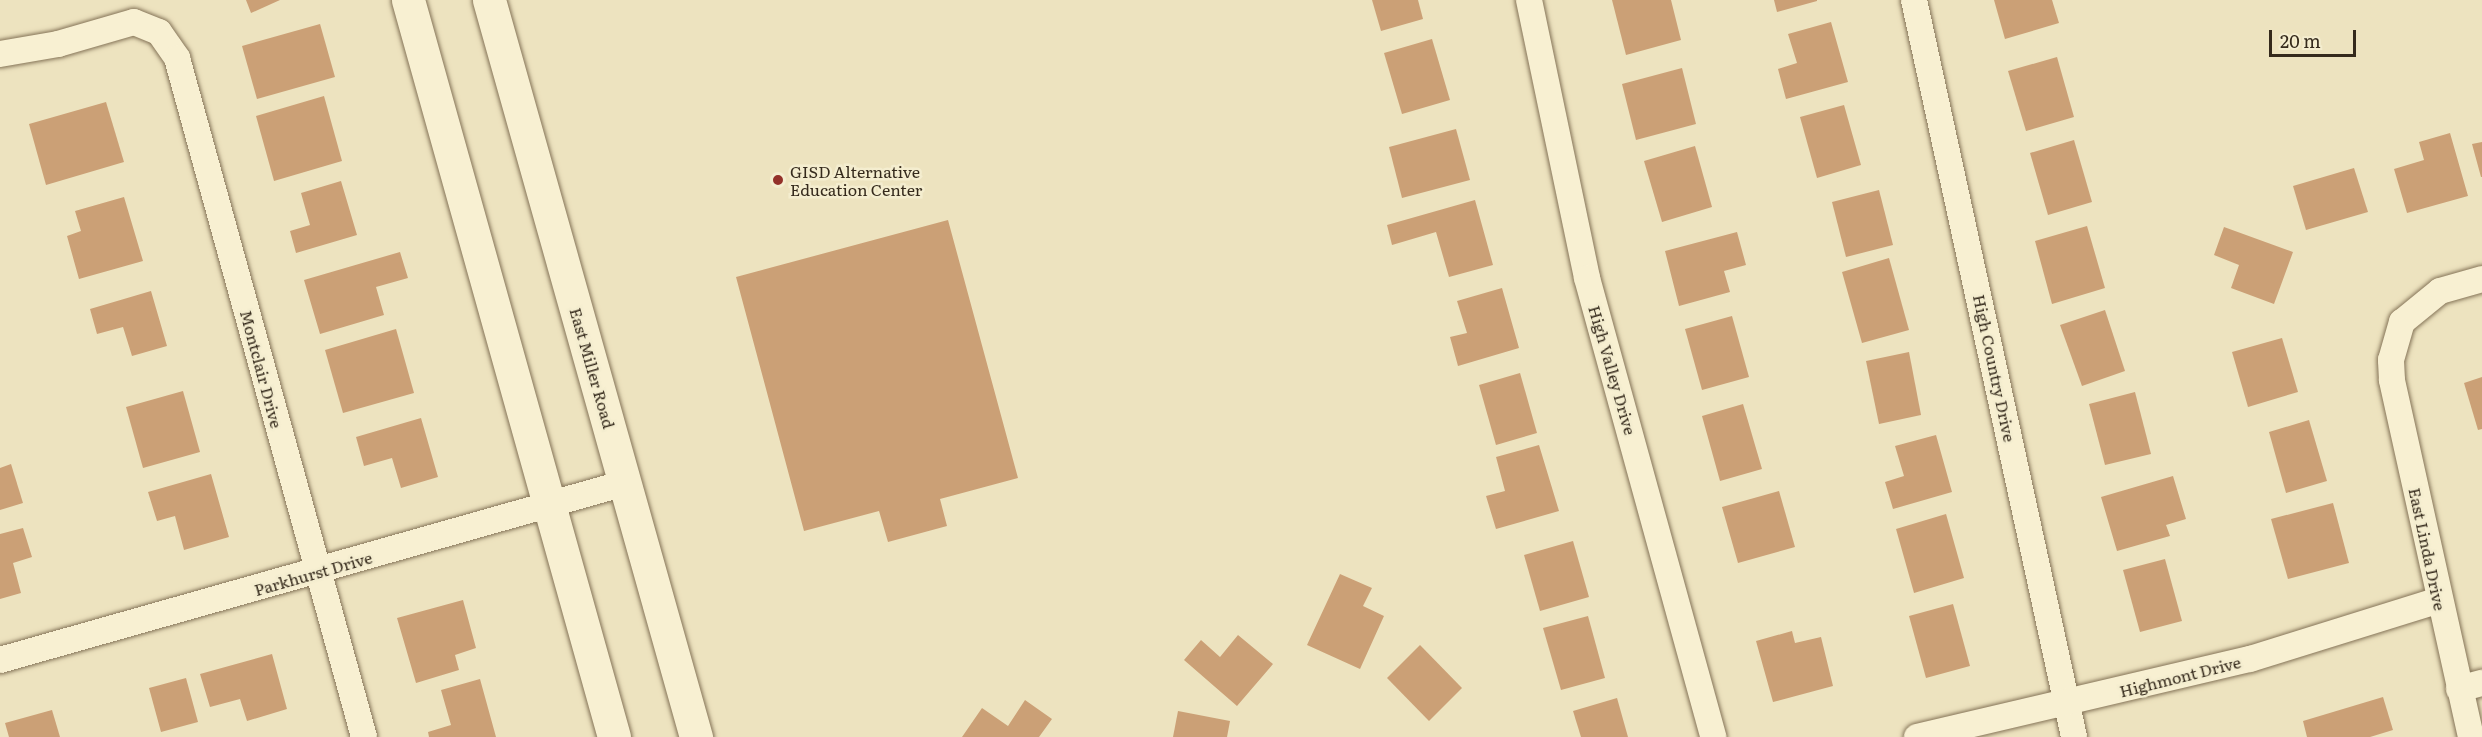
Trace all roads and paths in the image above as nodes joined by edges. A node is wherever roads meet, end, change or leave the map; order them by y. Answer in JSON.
{"nodes":[{"id":1,"x":408,"y":0,"type":"edge"},
{"id":2,"x":489,"y":0,"type":"edge"},
{"id":3,"x":1529,"y":0,"type":"edge"},
{"id":4,"x":1914,"y":0,"type":"edge"},
{"id":5,"x":0,"y":54,"type":"edge"},
{"id":6,"x":2482,"y":279,"type":"edge"},
{"id":7,"x":625,"y":483,"type":"junction"},
{"id":8,"x":550,"y":506,"type":"junction"},
{"id":9,"x":318,"y":572,"type":"junction"},
{"id":10,"x":2439,"y":600,"type":"junction"},
{"id":11,"x":0,"y":660,"type":"edge"},
{"id":12,"x":2471,"y":686,"type":"edge"},
{"id":13,"x":2068,"y":704,"type":"junction"},
{"id":14,"x":364,"y":737,"type":"edge"},
{"id":15,"x":614,"y":737,"type":"edge"},
{"id":16,"x":696,"y":737,"type":"edge"},
{"id":17,"x":1713,"y":737,"type":"edge"},
{"id":18,"x":1917,"y":737,"type":"edge"},
{"id":19,"x":2074,"y":737,"type":"edge"},
{"id":20,"x":2471,"y":737,"type":"edge"}],
"edges":[{"from":1,"to":8,"type":"main road"},
{"from":2,"to":7,"type":"main road","name":"East Miller Road"},
{"from":3,"to":17,"type":"street","name":"High Valley Drive"},
{"from":4,"to":13,"type":"street","name":"High Country Drive"},
{"from":5,"to":9,"type":"street","name":"Montclair Drive"},
{"from":6,"to":10,"type":"street","name":"East Linda Drive"},
{"from":7,"to":8,"type":"street","name":"Parkhurst Drive"},
{"from":7,"to":16,"type":"main road","name":"East Miller Road"},
{"from":8,"to":9,"type":"street","name":"Parkhurst Drive"},
{"from":8,"to":15,"type":"main road"},
{"from":9,"to":11,"type":"street","name":"Parkhurst Drive"},
{"from":9,"to":14,"type":"street","name":"Montclair Drive"},
{"from":10,"to":12,"type":"street","name":"East Linda Drive"},
{"from":10,"to":13,"type":"street","name":"Highmont Drive"},
{"from":12,"to":20,"type":"street","name":"East Linda Drive"},
{"from":13,"to":18,"type":"street","name":"Highmont Drive"},
{"from":13,"to":19,"type":"street","name":"High Country Drive"}]}
